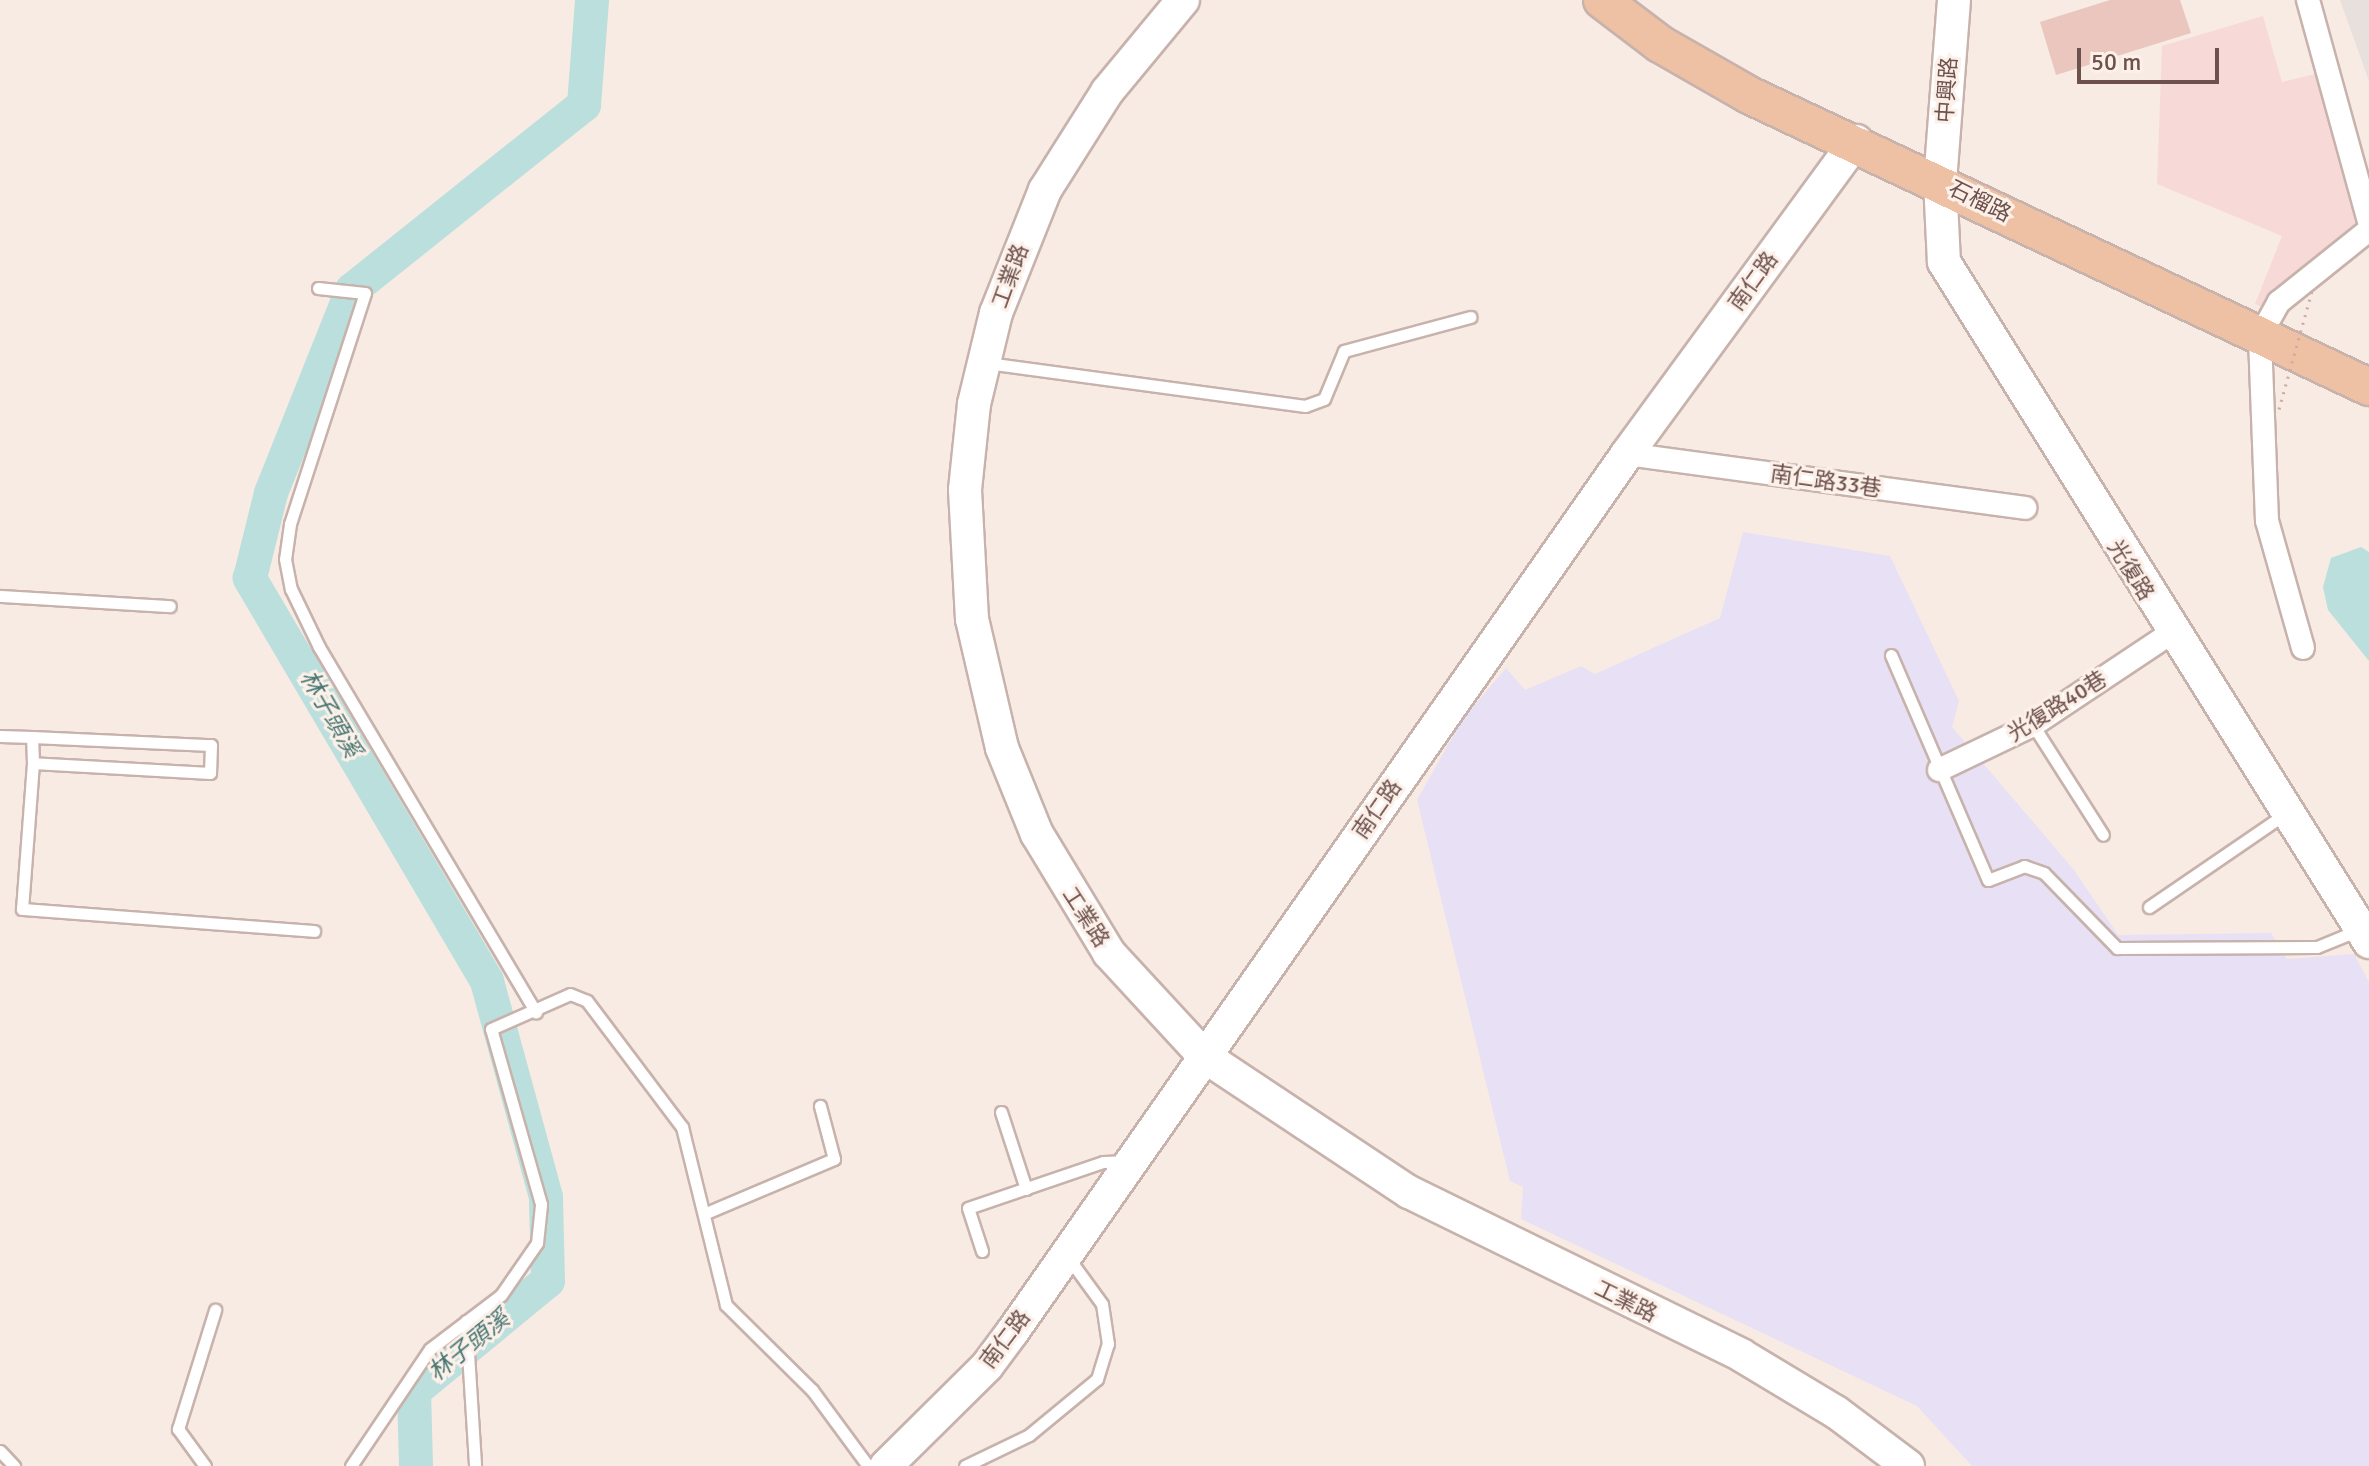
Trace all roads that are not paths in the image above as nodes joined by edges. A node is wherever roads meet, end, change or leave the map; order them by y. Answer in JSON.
{"nodes":[{"id":1,"x":1183,"y":0,"type":"edge"},
{"id":2,"x":1602,"y":0,"type":"edge"},
{"id":3,"x":1954,"y":0,"type":"edge"},
{"id":4,"x":2308,"y":0,"type":"edge"},
{"id":5,"x":1856,"y":141,"type":"junction"},
{"id":6,"x":1940,"y":181,"type":"junction"},
{"id":7,"x":2369,"y":222,"type":"edge"},
{"id":8,"x":2369,"y":230,"type":"edge"},
{"id":9,"x":318,"y":288,"type":"dead end"},
{"id":10,"x":1470,"y":317,"type":"dead end"},
{"id":11,"x":2260,"y":336,"type":"junction"},
{"id":12,"x":982,"y":362,"type":"junction"},
{"id":13,"x":2369,"y":387,"type":"edge"},
{"id":14,"x":1627,"y":454,"type":"junction"},
{"id":15,"x":2025,"y":508,"type":"dead end"},
{"id":16,"x":0,"y":596,"type":"edge"},
{"id":17,"x":170,"y":606,"type":"dead end"},
{"id":18,"x":2171,"y":633,"type":"junction"},
{"id":19,"x":2303,"y":648,"type":"dead end"},
{"id":20,"x":1891,"y":655,"type":"dead end"},
{"id":21,"x":2033,"y":725,"type":"junction"},
{"id":22,"x":0,"y":736,"type":"edge"},
{"id":23,"x":32,"y":737,"type":"junction"},
{"id":24,"x":33,"y":763,"type":"junction"},
{"id":25,"x":1939,"y":770,"type":"junction"},
{"id":26,"x":2286,"y":814,"type":"junction"},
{"id":27,"x":2103,"y":835,"type":"dead end"},
{"id":28,"x":2149,"y":907,"type":"dead end"},
{"id":29,"x":314,"y":931,"type":"dead end"},
{"id":30,"x":2365,"y":935,"type":"edge"},
{"id":31,"x":536,"y":1012,"type":"junction"},
{"id":32,"x":1204,"y":1056,"type":"junction"},
{"id":33,"x":820,"y":1106,"type":"dead end"},
{"id":34,"x":1001,"y":1112,"type":"dead end"},
{"id":35,"x":1135,"y":1161,"type":"junction"},
{"id":36,"x":1026,"y":1189,"type":"junction"},
{"id":37,"x":706,"y":1213,"type":"junction"},
{"id":38,"x":982,"y":1251,"type":"dead end"},
{"id":39,"x":1067,"y":1256,"type":"junction"},
{"id":40,"x":215,"y":1310,"type":"dead end"},
{"id":41,"x":466,"y":1321,"type":"junction"},
{"id":42,"x":0,"y":1451,"type":"edge"},
{"id":43,"x":14,"y":1466,"type":"edge"},
{"id":44,"x":205,"y":1466,"type":"edge"},
{"id":45,"x":351,"y":1466,"type":"edge"},
{"id":46,"x":475,"y":1466,"type":"edge"},
{"id":47,"x":868,"y":1466,"type":"edge"},
{"id":48,"x":886,"y":1466,"type":"edge"},
{"id":49,"x":965,"y":1466,"type":"edge"},
{"id":50,"x":1908,"y":1466,"type":"edge"}],
"edges":[{"from":1,"to":12,"type":"street","name":"工業路"},
{"from":2,"to":5,"type":"main road","name":"石榴路"},
{"from":3,"to":6,"type":"street","name":"中興路"},
{"from":4,"to":7,"type":"street"},
{"from":5,"to":6,"type":"main road","name":"石榴路"},
{"from":5,"to":14,"type":"street","name":"南仁路"},
{"from":6,"to":11,"type":"main road","name":"石榴路"},
{"from":6,"to":18,"type":"street","name":"光復路"},
{"from":8,"to":11,"type":"street"},
{"from":9,"to":31,"type":"lane"},
{"from":10,"to":12,"type":"lane"},
{"from":11,"to":13,"type":"main road","name":"石榴路"},
{"from":11,"to":19,"type":"street"},
{"from":12,"to":32,"type":"street","name":"工業路"},
{"from":14,"to":15,"type":"street","name":"南仁路33巷"},
{"from":14,"to":32,"type":"street","name":"南仁路"},
{"from":16,"to":17,"type":"lane"},
{"from":18,"to":21,"type":"street","name":"光復路40巷"},
{"from":18,"to":26,"type":"street","name":"光復路"},
{"from":20,"to":25,"type":"lane"},
{"from":21,"to":25,"type":"street","name":"光復路40巷"},
{"from":21,"to":27,"type":"lane"},
{"from":22,"to":23,"type":"lane"},
{"from":23,"to":24,"type":"lane"},
{"from":23,"to":24,"type":"lane"},
{"from":24,"to":29,"type":"lane"},
{"from":25,"to":30,"type":"lane"},
{"from":26,"to":28,"type":"lane"},
{"from":26,"to":30,"type":"street","name":"光復路"},
{"from":31,"to":37,"type":"lane"},
{"from":31,"to":41,"type":"lane"},
{"from":32,"to":35,"type":"street","name":"南仁路"},
{"from":32,"to":50,"type":"street","name":"工業路"},
{"from":33,"to":37,"type":"lane"},
{"from":34,"to":36,"type":"lane"},
{"from":35,"to":36,"type":"lane"},
{"from":35,"to":39,"type":"street","name":"南仁路"},
{"from":36,"to":38,"type":"lane"},
{"from":37,"to":47,"type":"lane"},
{"from":39,"to":48,"type":"street","name":"南仁路"},
{"from":39,"to":49,"type":"lane"},
{"from":40,"to":44,"type":"lane"},
{"from":41,"to":45,"type":"lane"},
{"from":41,"to":46,"type":"lane"},
{"from":42,"to":43,"type":"lane"}]}
